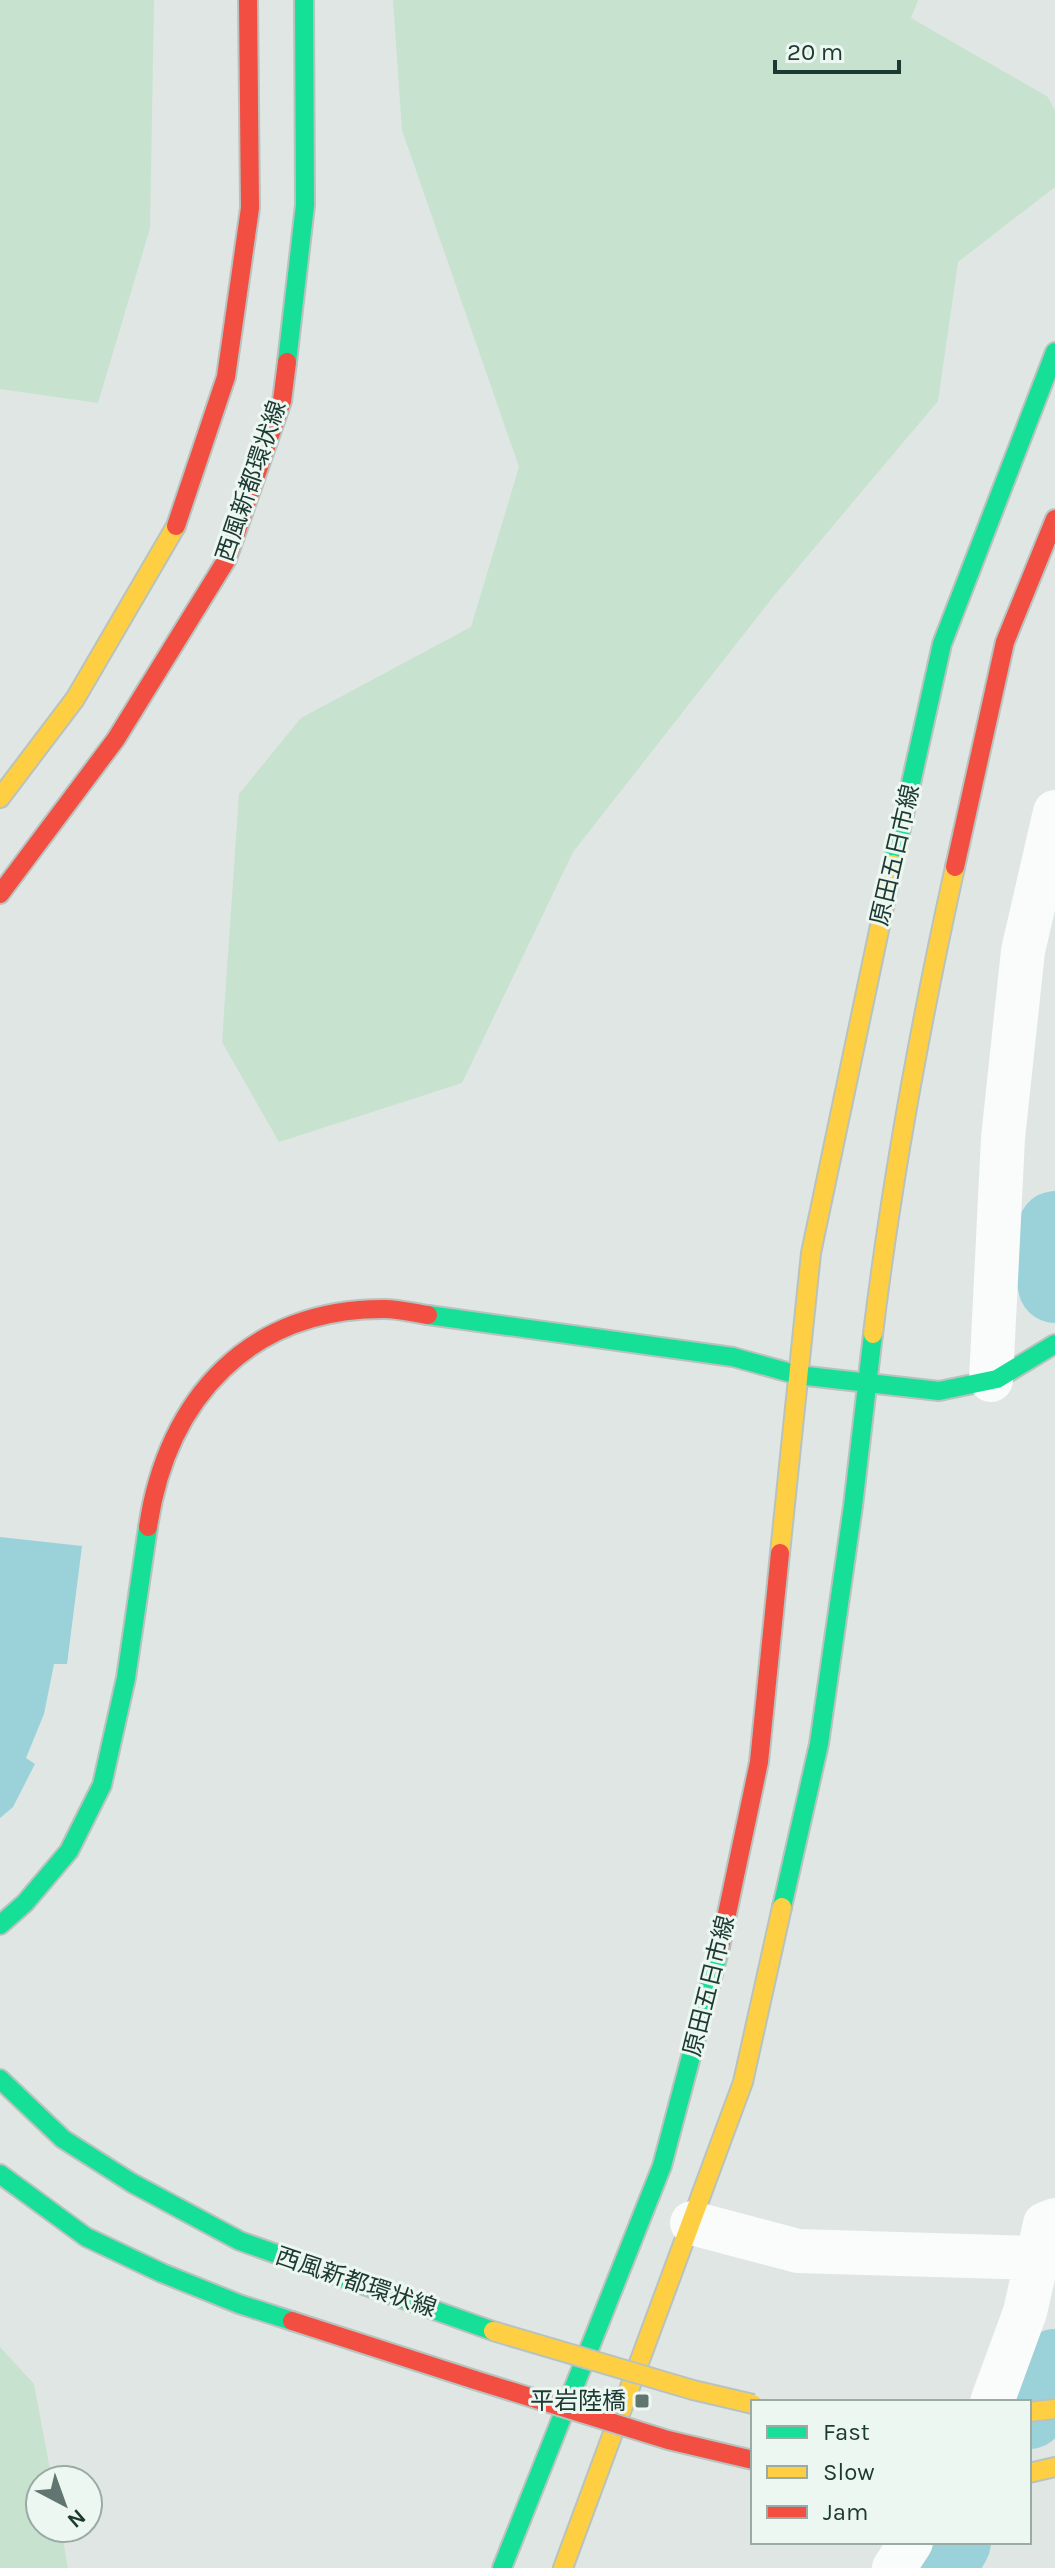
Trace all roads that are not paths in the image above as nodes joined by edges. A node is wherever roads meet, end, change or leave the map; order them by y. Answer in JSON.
{"nodes":[{"id":1,"x":248,"y":0,"type":"edge"},
{"id":2,"x":304,"y":0,"type":"edge"},
{"id":3,"x":1055,"y":352,"type":"edge"},
{"id":4,"x":1055,"y":519,"type":"edge"},
{"id":5,"x":0,"y":798,"type":"edge"},
{"id":6,"x":1055,"y":812,"type":"edge"},
{"id":7,"x":0,"y":894,"type":"edge"},
{"id":8,"x":1055,"y":1344,"type":"edge"},
{"id":9,"x":798,"y":1375,"type":"junction"},
{"id":10,"x":994,"y":1379,"type":"junction"},
{"id":11,"x":867,"y":1383,"type":"junction"},
{"id":12,"x":0,"y":1925,"type":"edge"},
{"id":13,"x":0,"y":2079,"type":"edge"},
{"id":14,"x":0,"y":2174,"type":"edge"},
{"id":15,"x":692,"y":2223,"type":"junction"},
{"id":16,"x":1046,"y":2239,"type":"edge"},
{"id":17,"x":993,"y":2400,"type":"edge"},
{"id":18,"x":751,"y":2404,"type":"edge"},
{"id":19,"x":1055,"y":2409,"type":"edge"},
{"id":20,"x":1031,"y":2412,"type":"edge"},
{"id":21,"x":751,"y":2460,"type":"edge"},
{"id":22,"x":1055,"y":2467,"type":"edge"},
{"id":23,"x":1031,"y":2473,"type":"edge"},
{"id":24,"x":910,"y":2544,"type":"edge"},
{"id":25,"x":502,"y":2568,"type":"edge"},
{"id":26,"x":563,"y":2568,"type":"edge"},
{"id":27,"x":894,"y":2568,"type":"edge"}],
"edges":[{"from":1,"to":5,"type":"street"},
{"from":2,"to":7,"type":"street","name":"西風新都環状線"},
{"from":3,"to":9,"type":"street","name":"原田五日市線"},
{"from":4,"to":11,"type":"street"},
{"from":6,"to":10,"type":"street"},
{"from":8,"to":10,"type":"street"},
{"from":9,"to":11,"type":"street"},
{"from":9,"to":12,"type":"street"},
{"from":9,"to":25,"type":"street","name":"原田五日市線"},
{"from":10,"to":11,"type":"street"},
{"from":11,"to":15,"type":"street"},
{"from":13,"to":18,"type":"street","name":"西風新都環状線","bridge":true},
{"from":14,"to":21,"type":"street","bridge":true},
{"from":15,"to":16,"type":"street"},
{"from":15,"to":26,"type":"street"},
{"from":16,"to":17,"type":"street"},
{"from":19,"to":20,"type":"street"},
{"from":22,"to":23,"type":"street"},
{"from":24,"to":27,"type":"street"}]}
